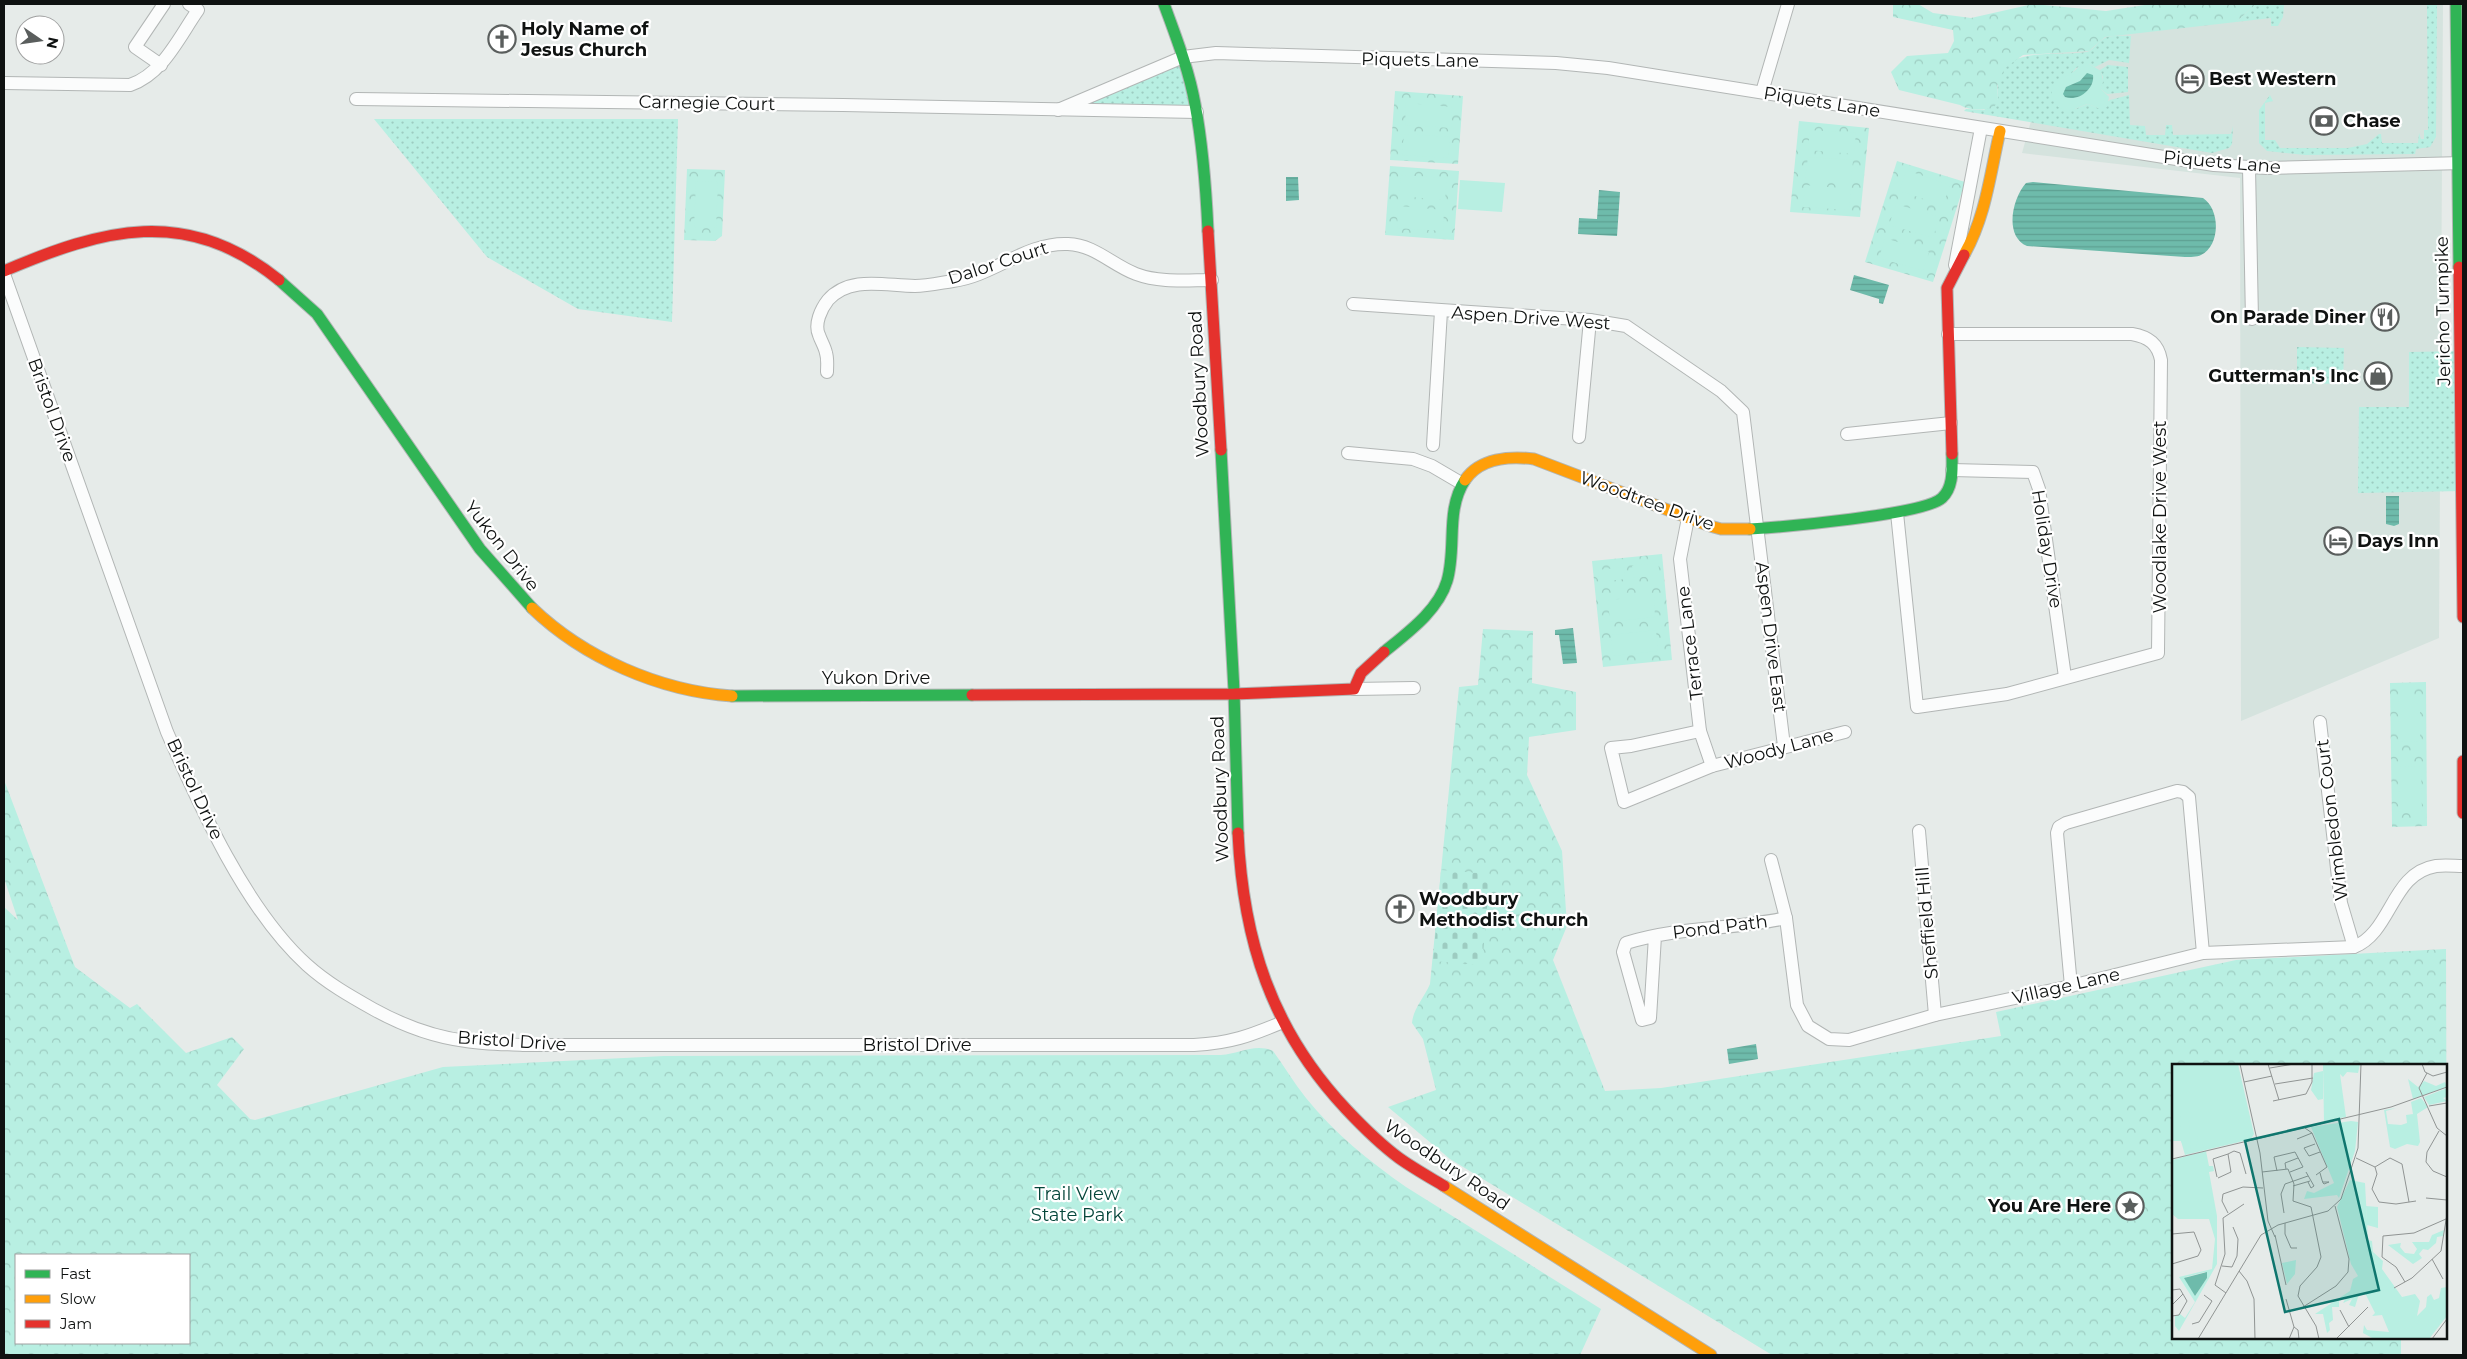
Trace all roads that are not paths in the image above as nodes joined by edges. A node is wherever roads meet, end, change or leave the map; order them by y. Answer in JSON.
{"nodes":[{"id":1,"x":164,"y":4,"type":"edge"},
{"id":2,"x":189,"y":4,"type":"edge"},
{"id":3,"x":1164,"y":4,"type":"edge"},
{"id":4,"x":1788,"y":4,"type":"edge"},
{"id":5,"x":2456,"y":4,"type":"edge"},
{"id":6,"x":1183,"y":57,"type":"junction"},
{"id":7,"x":161,"y":65,"type":"junction"},
{"id":8,"x":4,"y":83,"type":"edge"},
{"id":9,"x":1762,"y":92,"type":"junction"},
{"id":10,"x":356,"y":99,"type":"dead end"},
{"id":11,"x":1058,"y":110,"type":"junction"},
{"id":12,"x":1197,"y":112,"type":"junction"},
{"id":13,"x":1980,"y":128,"type":"junction"},
{"id":14,"x":2000,"y":131,"type":"junction"},
{"id":15,"x":2461,"y":163,"type":"edge"},
{"id":16,"x":2249,"y":168,"type":"junction"},
{"id":17,"x":1954,"y":271,"type":"junction"},
{"id":18,"x":4,"y":272,"type":"edge"},
{"id":19,"x":1212,"y":280,"type":"junction"},
{"id":20,"x":1353,"y":304,"type":"dead end"},
{"id":21,"x":1441,"y":311,"type":"junction"},
{"id":22,"x":2252,"y":318,"type":"dead end"},
{"id":23,"x":1590,"y":320,"type":"junction"},
{"id":24,"x":1948,"y":334,"type":"junction"},
{"id":25,"x":827,"y":372,"type":"dead end"},
{"id":26,"x":1951,"y":424,"type":"junction"},
{"id":27,"x":1847,"y":434,"type":"dead end"},
{"id":28,"x":1579,"y":437,"type":"dead end"},
{"id":29,"x":1432,"y":445,"type":"dead end"},
{"id":30,"x":1348,"y":453,"type":"dead end"},
{"id":31,"x":1952,"y":470,"type":"junction"},
{"id":32,"x":1461,"y":483,"type":"junction"},
{"id":33,"x":1897,"y":513,"type":"junction"},
{"id":34,"x":1688,"y":518,"type":"junction"},
{"id":35,"x":1758,"y":528,"type":"junction"},
{"id":36,"x":2463,"y":617,"type":"edge"},
{"id":37,"x":2065,"y":677,"type":"junction"},
{"id":38,"x":1414,"y":688,"type":"dead end"},
{"id":39,"x":1354,"y":689,"type":"junction"},
{"id":40,"x":1234,"y":694,"type":"junction"},
{"id":41,"x":2320,"y":722,"type":"dead end"},
{"id":42,"x":1700,"y":731,"type":"junction"},
{"id":43,"x":1845,"y":732,"type":"dead end"},
{"id":44,"x":1784,"y":746,"type":"junction"},
{"id":45,"x":2463,"y":761,"type":"edge"},
{"id":46,"x":1712,"y":766,"type":"junction"},
{"id":47,"x":2463,"y":813,"type":"edge"},
{"id":48,"x":1919,"y":831,"type":"dead end"},
{"id":49,"x":1771,"y":860,"type":"dead end"},
{"id":50,"x":2463,"y":866,"type":"edge"},
{"id":51,"x":1786,"y":918,"type":"junction"},
{"id":52,"x":1655,"y":936,"type":"junction"},
{"id":53,"x":2354,"y":947,"type":"junction"},
{"id":54,"x":2203,"y":953,"type":"junction"},
{"id":55,"x":2071,"y":986,"type":"junction"},
{"id":56,"x":1935,"y":1015,"type":"junction"},
{"id":57,"x":1283,"y":1022,"type":"junction"},
{"id":58,"x":1711,"y":1355,"type":"edge"}],
"edges":[{"from":1,"to":7,"type":"street"},
{"from":2,"to":7,"type":"street"},
{"from":3,"to":6,"type":"street","name":"Woodbury Road"},
{"from":4,"to":9,"type":"street"},
{"from":5,"to":15,"type":"street","name":"Jericho Turnpike"},
{"from":6,"to":9,"type":"street","name":"Piquets Lane"},
{"from":6,"to":11,"type":"street","name":"Carnegie Court"},
{"from":6,"to":12,"type":"street","name":"Woodbury Road"},
{"from":7,"to":8,"type":"street"},
{"from":9,"to":13,"type":"street","name":"Piquets Lane"},
{"from":10,"to":11,"type":"street","name":"Carnegie Court"},
{"from":11,"to":12,"type":"street","name":"Carnegie Court"},
{"from":12,"to":19,"type":"street","name":"Woodbury Road"},
{"from":13,"to":14,"type":"street","name":"Piquets Lane"},
{"from":13,"to":17,"type":"street","name":"Woodtree Drive"},
{"from":14,"to":16,"type":"street","name":"Piquets Lane"},
{"from":14,"to":17,"type":"street","name":"Woodtree Drive"},
{"from":15,"to":16,"type":"street","name":"Piquets Lane"},
{"from":15,"to":36,"type":"street","name":"Jericho Turnpike"},
{"from":16,"to":22,"type":"street"},
{"from":17,"to":24,"type":"street","name":"Woodtree Drive"},
{"from":18,"to":40,"type":"street","name":"Yukon Drive"},
{"from":18,"to":57,"type":"street","name":"Bristol Drive"},
{"from":19,"to":25,"type":"street","name":"Dalor Court"},
{"from":19,"to":40,"type":"street","name":"Woodbury Road"},
{"from":20,"to":21,"type":"street","name":"Aspen Drive West"},
{"from":21,"to":23,"type":"street","name":"Aspen Drive West"},
{"from":21,"to":29,"type":"street"},
{"from":23,"to":28,"type":"street"},
{"from":23,"to":35,"type":"street","name":"Aspen Drive West"},
{"from":24,"to":26,"type":"street","name":"Woodtree Drive"},
{"from":24,"to":37,"type":"street","name":"Woodlake Drive West"},
{"from":26,"to":27,"type":"street"},
{"from":26,"to":31,"type":"street","name":"Woodtree Drive"},
{"from":30,"to":32,"type":"street"},
{"from":31,"to":33,"type":"street","name":"Woodtree Drive"},
{"from":31,"to":37,"type":"street","name":"Holiday Drive"},
{"from":32,"to":34,"type":"street","name":"Woodtree Drive"},
{"from":32,"to":39,"type":"street"},
{"from":33,"to":35,"type":"street","name":"Woodtree Drive"},
{"from":33,"to":37,"type":"street","name":"Woodlake Drive West"},
{"from":34,"to":35,"type":"street","name":"Woodtree Drive"},
{"from":34,"to":42,"type":"street","name":"Terrace Lane"},
{"from":35,"to":44,"type":"street","name":"Aspen Drive East"},
{"from":38,"to":39,"type":"street"},
{"from":39,"to":40,"type":"street"},
{"from":40,"to":57,"type":"street","name":"Woodbury Road"},
{"from":41,"to":53,"type":"street","name":"Wimbledon Court"},
{"from":42,"to":46,"type":"street","name":"Terrace Lane"},
{"from":42,"to":46,"type":"street","name":"Woody Lane"},
{"from":43,"to":44,"type":"street","name":"Woody Lane"},
{"from":44,"to":46,"type":"street","name":"Woody Lane"},
{"from":45,"to":47,"type":"street"},
{"from":48,"to":56,"type":"street","name":"Sheffield Hill"},
{"from":49,"to":51,"type":"street","name":"Village Lane"},
{"from":50,"to":53,"type":"street"},
{"from":51,"to":52,"type":"street","name":"Pond Path"},
{"from":51,"to":56,"type":"street","name":"Village Lane"},
{"from":52,"to":52,"type":"street","name":"Pond Path"},
{"from":53,"to":54,"type":"street","name":"Village Lane"},
{"from":54,"to":55,"type":"street","name":"Village Lane"},
{"from":54,"to":55,"type":"street"},
{"from":55,"to":56,"type":"street","name":"Village Lane"},
{"from":57,"to":58,"type":"street","name":"Woodbury Road"}]}
